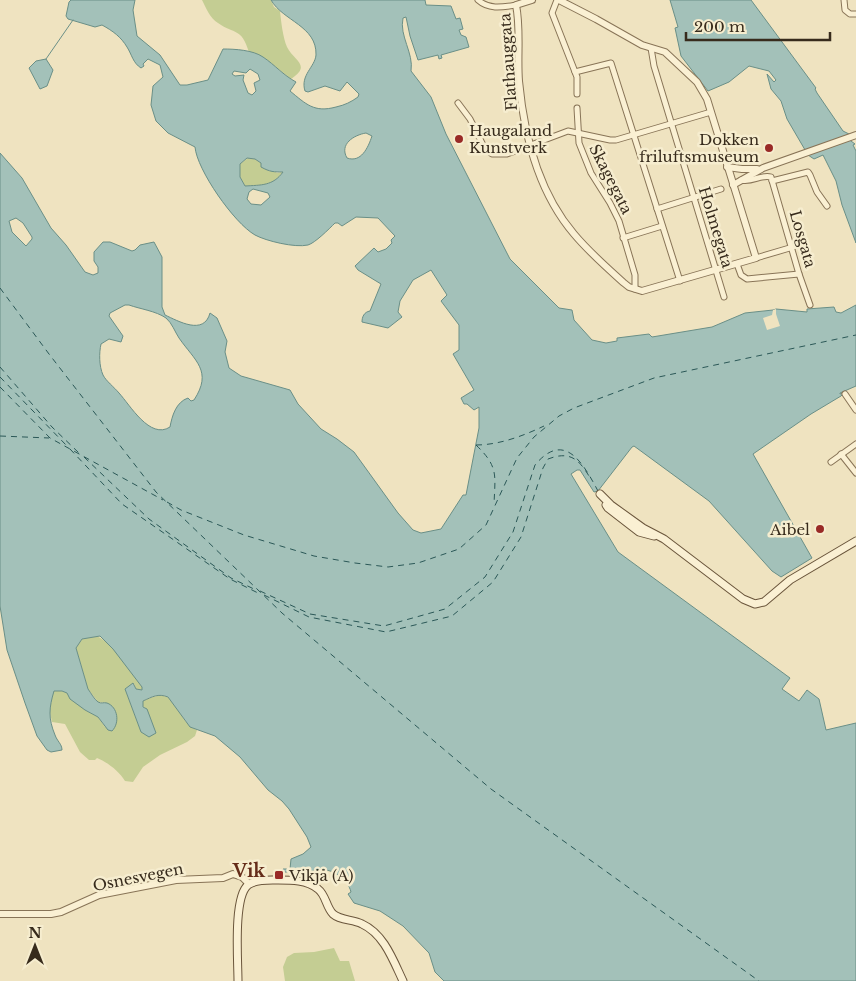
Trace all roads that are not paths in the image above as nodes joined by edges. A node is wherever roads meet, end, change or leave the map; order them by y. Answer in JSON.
{"nodes":[{"id":1,"x":478,"y":0,"type":"edge"},
{"id":2,"x":532,"y":0,"type":"edge"},
{"id":3,"x":558,"y":0,"type":"edge"},
{"id":4,"x":844,"y":0,"type":"edge"},
{"id":5,"x":516,"y":5,"type":"junction"},
{"id":6,"x":856,"y":14,"type":"edge"},
{"id":7,"x":651,"y":48,"type":"junction"},
{"id":8,"x":575,"y":72,"type":"junction"},
{"id":9,"x":577,"y":94,"type":"dead end"},
{"id":10,"x":458,"y":103,"type":"dead end"},
{"id":11,"x":577,"y":108,"type":"dead end"},
{"id":12,"x":711,"y":112,"type":"junction"},
{"id":13,"x":672,"y":123,"type":"junction"},
{"id":14,"x":578,"y":132,"type":"junction"},
{"id":15,"x":634,"y":135,"type":"junction"},
{"id":16,"x":856,"y":135,"type":"edge"},
{"id":17,"x":530,"y":146,"type":"junction"},
{"id":18,"x":727,"y":166,"type":"junction"},
{"id":19,"x":763,"y":168,"type":"junction"},
{"id":20,"x":741,"y":180,"type":"junction"},
{"id":21,"x":772,"y":181,"type":"junction"},
{"id":22,"x":733,"y":185,"type":"junction"},
{"id":23,"x":721,"y":189,"type":"dead end"},
{"id":24,"x":694,"y":198,"type":"junction"},
{"id":25,"x":826,"y":206,"type":"dead end"},
{"id":26,"x":657,"y":209,"type":"junction"},
{"id":27,"x":662,"y":226,"type":"junction"},
{"id":28,"x":623,"y":238,"type":"junction"},
{"id":29,"x":793,"y":248,"type":"junction"},
{"id":30,"x":756,"y":258,"type":"junction"},
{"id":31,"x":737,"y":264,"type":"junction"},
{"id":32,"x":717,"y":270,"type":"junction"},
{"id":33,"x":799,"y":274,"type":"junction"},
{"id":34,"x":680,"y":281,"type":"junction"},
{"id":35,"x":635,"y":289,"type":"junction"},
{"id":36,"x":724,"y":297,"type":"dead end"},
{"id":37,"x":810,"y":305,"type":"dead end"},
{"id":38,"x":845,"y":394,"type":"dead end"},
{"id":39,"x":856,"y":410,"type":"edge"},
{"id":40,"x":856,"y":444,"type":"edge"},
{"id":41,"x":841,"y":454,"type":"junction"},
{"id":42,"x":831,"y":462,"type":"dead end"},
{"id":43,"x":856,"y":473,"type":"edge"},
{"id":44,"x":599,"y":493,"type":"dead end"},
{"id":45,"x":856,"y":541,"type":"edge"},
{"id":46,"x":249,"y":884,"type":"junction"},
{"id":47,"x":0,"y":914,"type":"edge"},
{"id":48,"x":238,"y":981,"type":"edge"},
{"id":49,"x":403,"y":981,"type":"edge"}],
"edges":[{"from":1,"to":5,"type":"street"},
{"from":2,"to":5,"type":"street"},
{"from":3,"to":7,"type":"street"},
{"from":3,"to":8,"type":"street"},
{"from":4,"to":6,"type":"street"},
{"from":5,"to":17,"type":"street","name":"Flathauggata"},
{"from":7,"to":12,"type":"street"},
{"from":7,"to":13,"type":"street","name":"Holmegata"},
{"from":8,"to":9,"type":"street"},
{"from":8,"to":15,"type":"street"},
{"from":10,"to":17,"type":"street"},
{"from":11,"to":14,"type":"street","name":"Skagegata"},
{"from":12,"to":13,"type":"street"},
{"from":12,"to":18,"type":"street"},
{"from":13,"to":15,"type":"street"},
{"from":13,"to":24,"type":"street","name":"Holmegata"},
{"from":14,"to":15,"type":"street"},
{"from":14,"to":17,"type":"street"},
{"from":14,"to":28,"type":"street","name":"Skagegata"},
{"from":15,"to":26,"type":"street"},
{"from":16,"to":19,"type":"street"},
{"from":17,"to":35,"type":"street","name":"Flathauggata"},
{"from":18,"to":19,"type":"street"},
{"from":18,"to":22,"type":"street"},
{"from":19,"to":20,"type":"street"},
{"from":20,"to":21,"type":"street"},
{"from":20,"to":22,"type":"street"},
{"from":21,"to":25,"type":"street"},
{"from":21,"to":29,"type":"street","name":"Losgata"},
{"from":22,"to":30,"type":"street"},
{"from":23,"to":24,"type":"street"},
{"from":24,"to":26,"type":"street"},
{"from":24,"to":32,"type":"street","name":"Holmegata"},
{"from":26,"to":27,"type":"street"},
{"from":27,"to":28,"type":"street"},
{"from":27,"to":34,"type":"street"},
{"from":28,"to":35,"type":"street","name":"Skagegata"},
{"from":29,"to":30,"type":"street"},
{"from":29,"to":33,"type":"street","name":"Losgata"},
{"from":30,"to":31,"type":"street"},
{"from":31,"to":32,"type":"street"},
{"from":31,"to":33,"type":"street"},
{"from":32,"to":34,"type":"street"},
{"from":32,"to":36,"type":"street","name":"Holmegata"},
{"from":33,"to":37,"type":"street","name":"Losgata"},
{"from":34,"to":35,"type":"street"},
{"from":38,"to":39,"type":"street"},
{"from":40,"to":41,"type":"street"},
{"from":41,"to":42,"type":"street"},
{"from":41,"to":43,"type":"street"},
{"from":44,"to":45,"type":"main road"},
{"from":46,"to":47,"type":"street","name":"Osnesvegen"},
{"from":46,"to":48,"type":"main road"},
{"from":46,"to":49,"type":"main road"}]}
